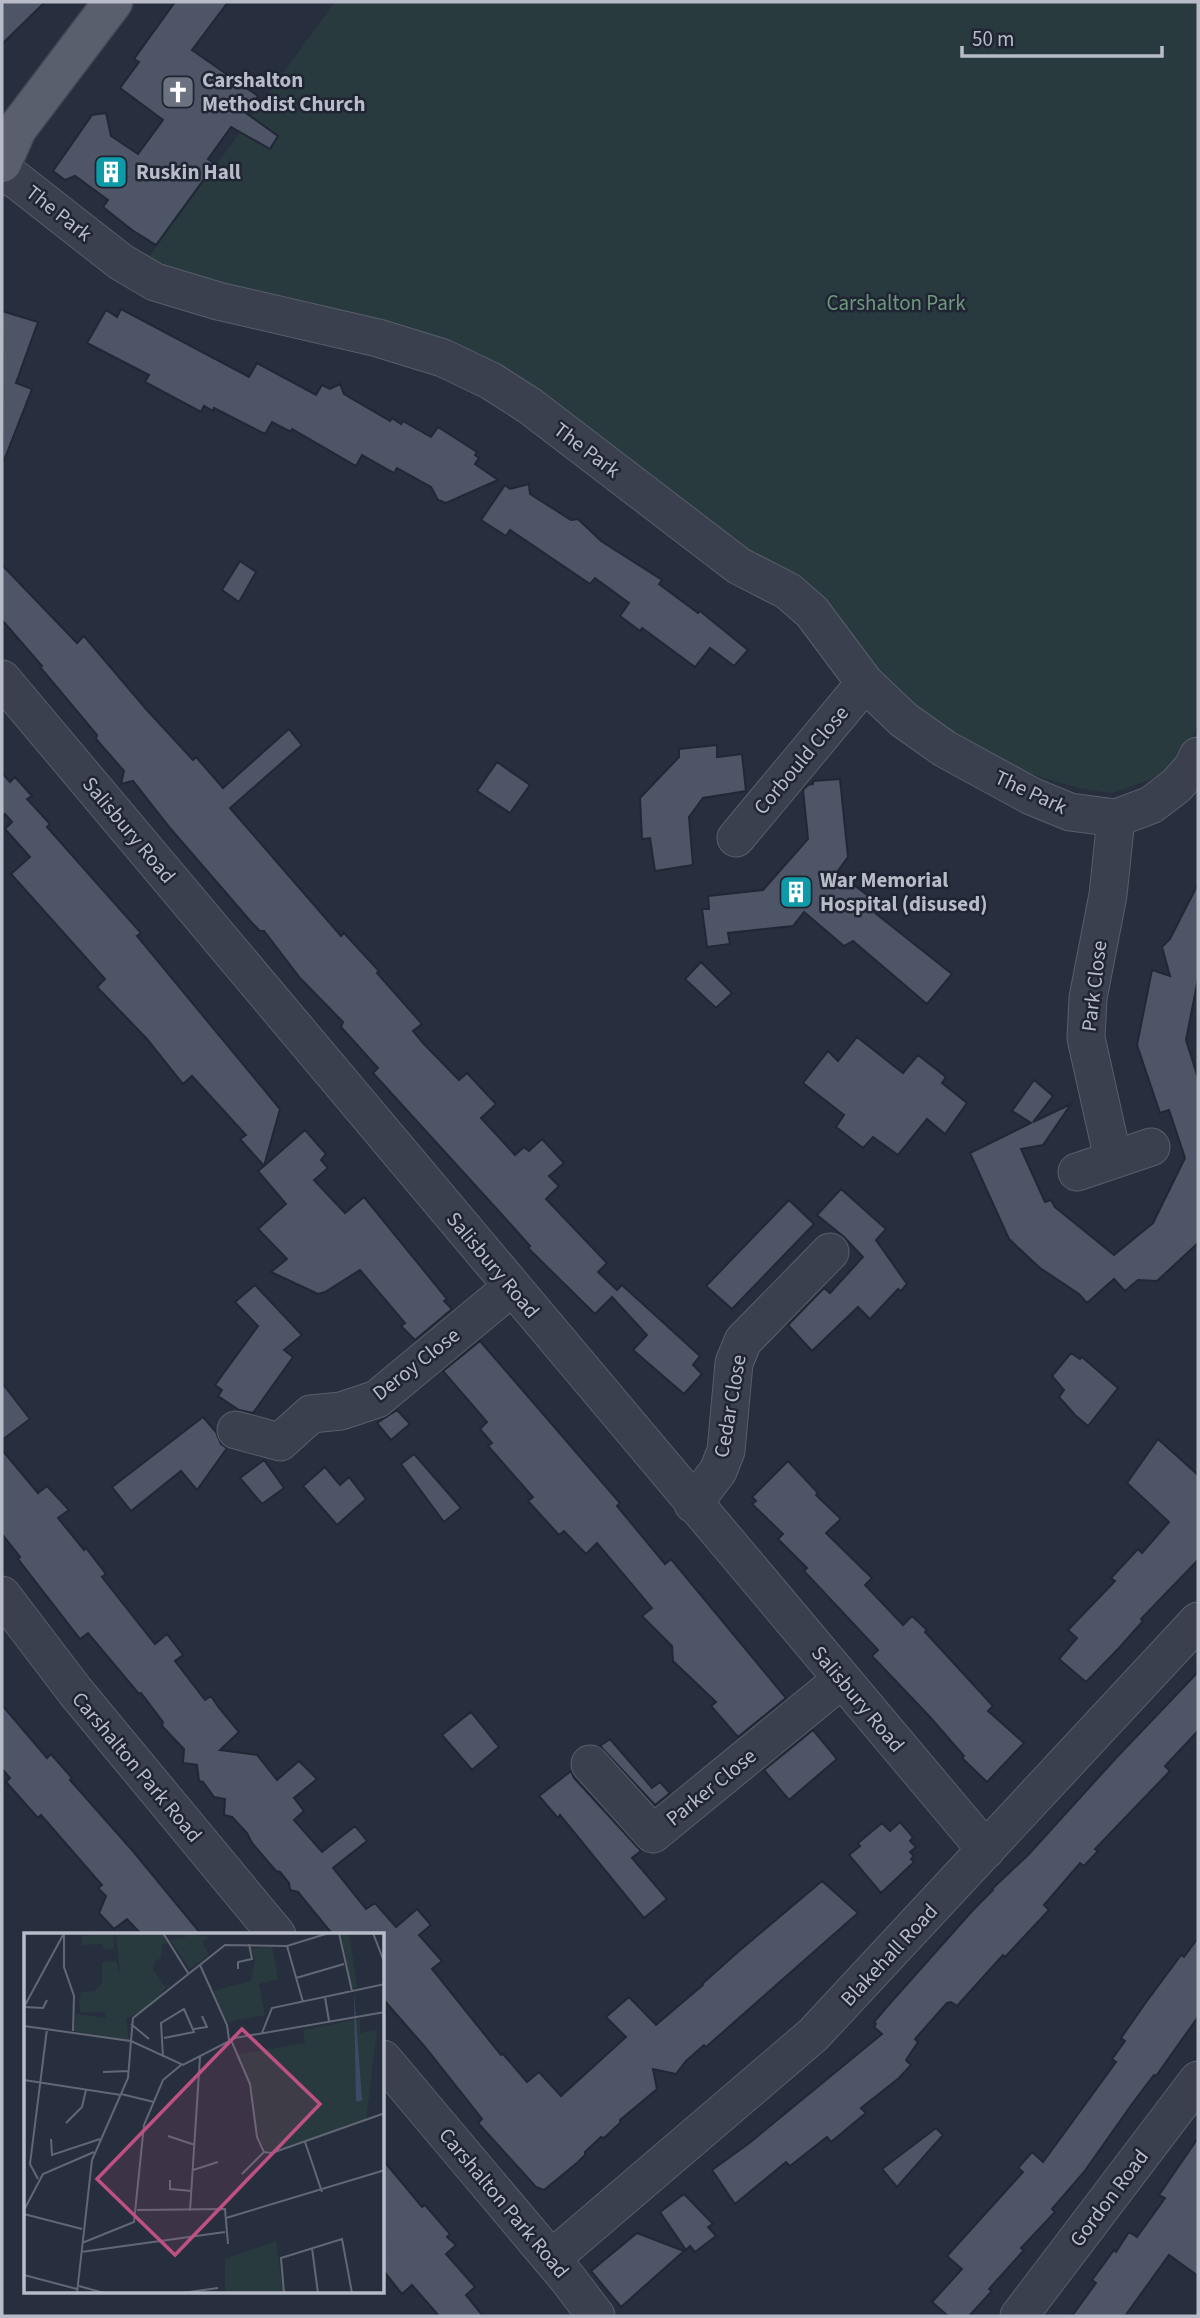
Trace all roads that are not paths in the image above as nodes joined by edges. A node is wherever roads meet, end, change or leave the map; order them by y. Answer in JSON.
{"nodes":[{"id":1,"x":113,"y":2,"type":"edge"},
{"id":2,"x":2,"y":163,"type":"edge"},
{"id":3,"x":2,"y":175,"type":"edge"},
{"id":4,"x":2,"y":679,"type":"edge"},
{"id":5,"x":865,"y":683,"type":"junction"},
{"id":6,"x":1196,"y":762,"type":"edge"},
{"id":7,"x":1116,"y":818,"type":"junction"},
{"id":8,"x":736,"y":838,"type":"dead end"},
{"id":9,"x":1151,"y":1147,"type":"dead end"},
{"id":10,"x":1113,"y":1159,"type":"junction"},
{"id":11,"x":1077,"y":1172,"type":"dead end"},
{"id":12,"x":830,"y":1252,"type":"dead end"},
{"id":13,"x":512,"y":1287,"type":"junction"},
{"id":14,"x":236,"y":1430,"type":"dead end"},
{"id":15,"x":693,"y":1504,"type":"junction"},
{"id":16,"x":2,"y":1595,"type":"edge"},
{"id":17,"x":1198,"y":1621,"type":"edge"},
{"id":18,"x":841,"y":1680,"type":"junction"},
{"id":19,"x":590,"y":1764,"type":"dead end"},
{"id":20,"x":986,"y":1850,"type":"junction"},
{"id":21,"x":275,"y":1933,"type":"edge"},
{"id":22,"x":385,"y":2061,"type":"edge"},
{"id":23,"x":1198,"y":2080,"type":"edge"},
{"id":24,"x":551,"y":2259,"type":"junction"},
{"id":25,"x":596,"y":2316,"type":"edge"},
{"id":26,"x":1019,"y":2316,"type":"edge"}],
"edges":[{"from":1,"to":2,"type":"main road"},
{"from":3,"to":5,"type":"street","name":"The Park"},
{"from":4,"to":13,"type":"street","name":"Salisbury Road"},
{"from":5,"to":7,"type":"street","name":"The Park"},
{"from":5,"to":8,"type":"street","name":"Corbould Close"},
{"from":6,"to":7,"type":"street","name":"The Park"},
{"from":7,"to":10,"type":"street","name":"Park Close"},
{"from":9,"to":10,"type":"street"},
{"from":10,"to":11,"type":"street"},
{"from":12,"to":15,"type":"street","name":"Cedar Close"},
{"from":13,"to":14,"type":"street","name":"Deroy Close"},
{"from":13,"to":15,"type":"street","name":"Salisbury Road"},
{"from":15,"to":18,"type":"street","name":"Salisbury Road"},
{"from":16,"to":21,"type":"street","name":"Carshalton Park Road"},
{"from":17,"to":20,"type":"street","name":"Blakehall Road"},
{"from":18,"to":19,"type":"street","name":"Parker Close"},
{"from":18,"to":20,"type":"street","name":"Salisbury Road"},
{"from":20,"to":24,"type":"street","name":"Blakehall Road"},
{"from":22,"to":24,"type":"street","name":"Carshalton Park Road"},
{"from":23,"to":26,"type":"street","name":"Gordon Road"},
{"from":24,"to":25,"type":"street","name":"Carshalton Park Road"}]}
